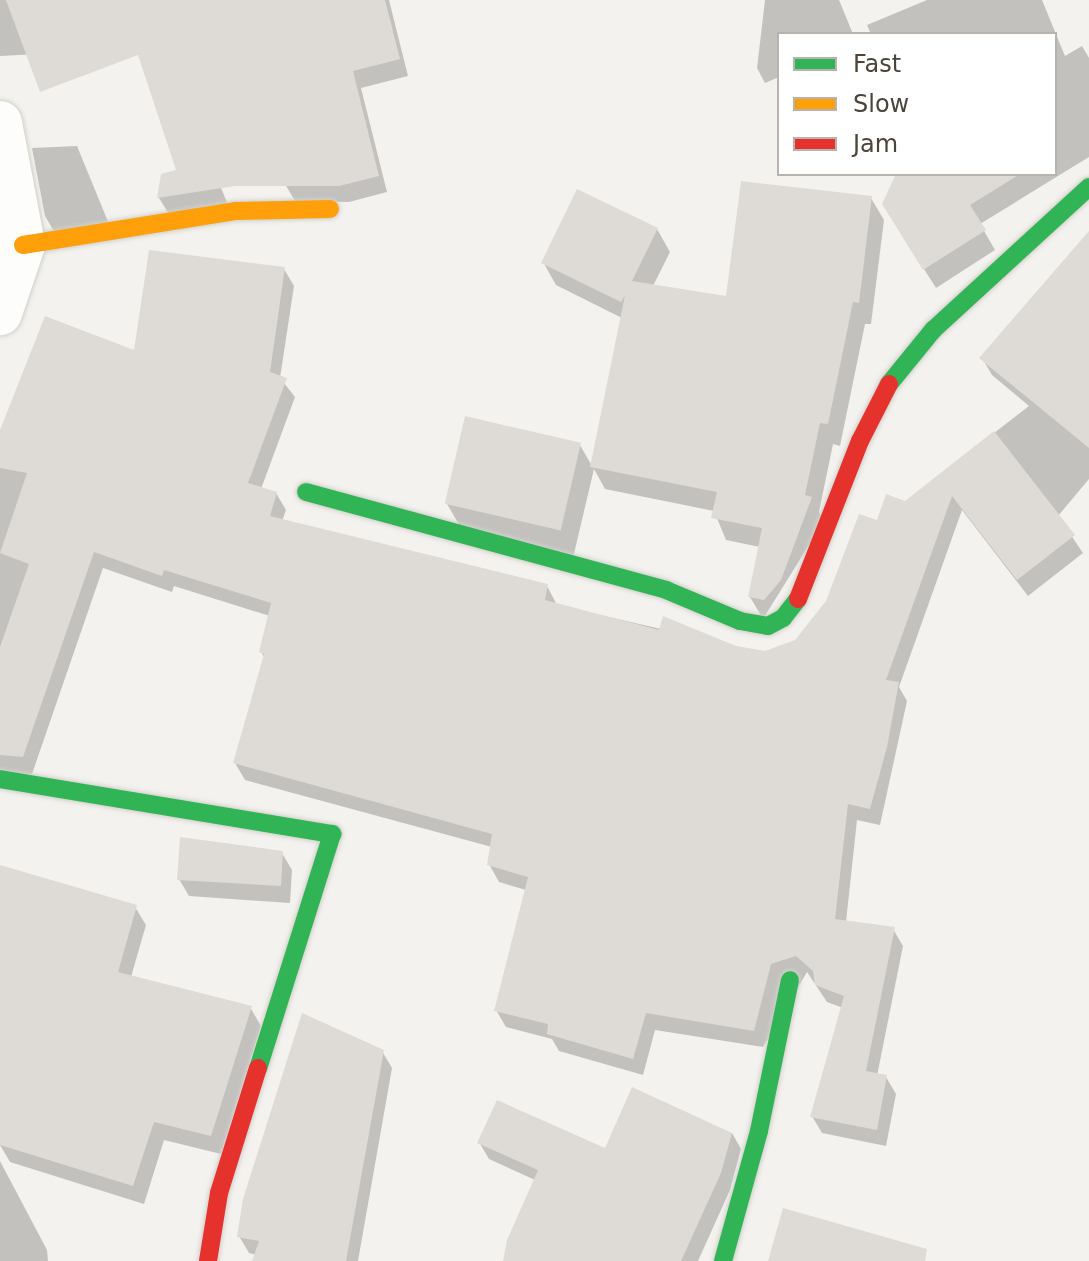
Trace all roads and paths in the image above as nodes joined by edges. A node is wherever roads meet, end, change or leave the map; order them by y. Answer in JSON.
{"nodes":[{"id":1,"x":0,"y":123,"type":"edge"},
{"id":2,"x":1089,"y":187,"type":"edge"},
{"id":3,"x":330,"y":209,"type":"dead end"},
{"id":4,"x":23,"y":245,"type":"junction"},
{"id":5,"x":0,"y":313,"type":"edge"},
{"id":6,"x":306,"y":492,"type":"dead end"},
{"id":7,"x":0,"y":779,"type":"edge"},
{"id":8,"x":790,"y":980,"type":"dead end"},
{"id":9,"x":208,"y":1261,"type":"edge"},
{"id":10,"x":723,"y":1261,"type":"edge"}],
"edges":[{"from":1,"to":4,"type":"street"},
{"from":2,"to":6,"type":"street"},
{"from":3,"to":4,"type":"street"},
{"from":4,"to":5,"type":"street"},
{"from":7,"to":9,"type":"street"},
{"from":8,"to":10,"type":"street"}]}
